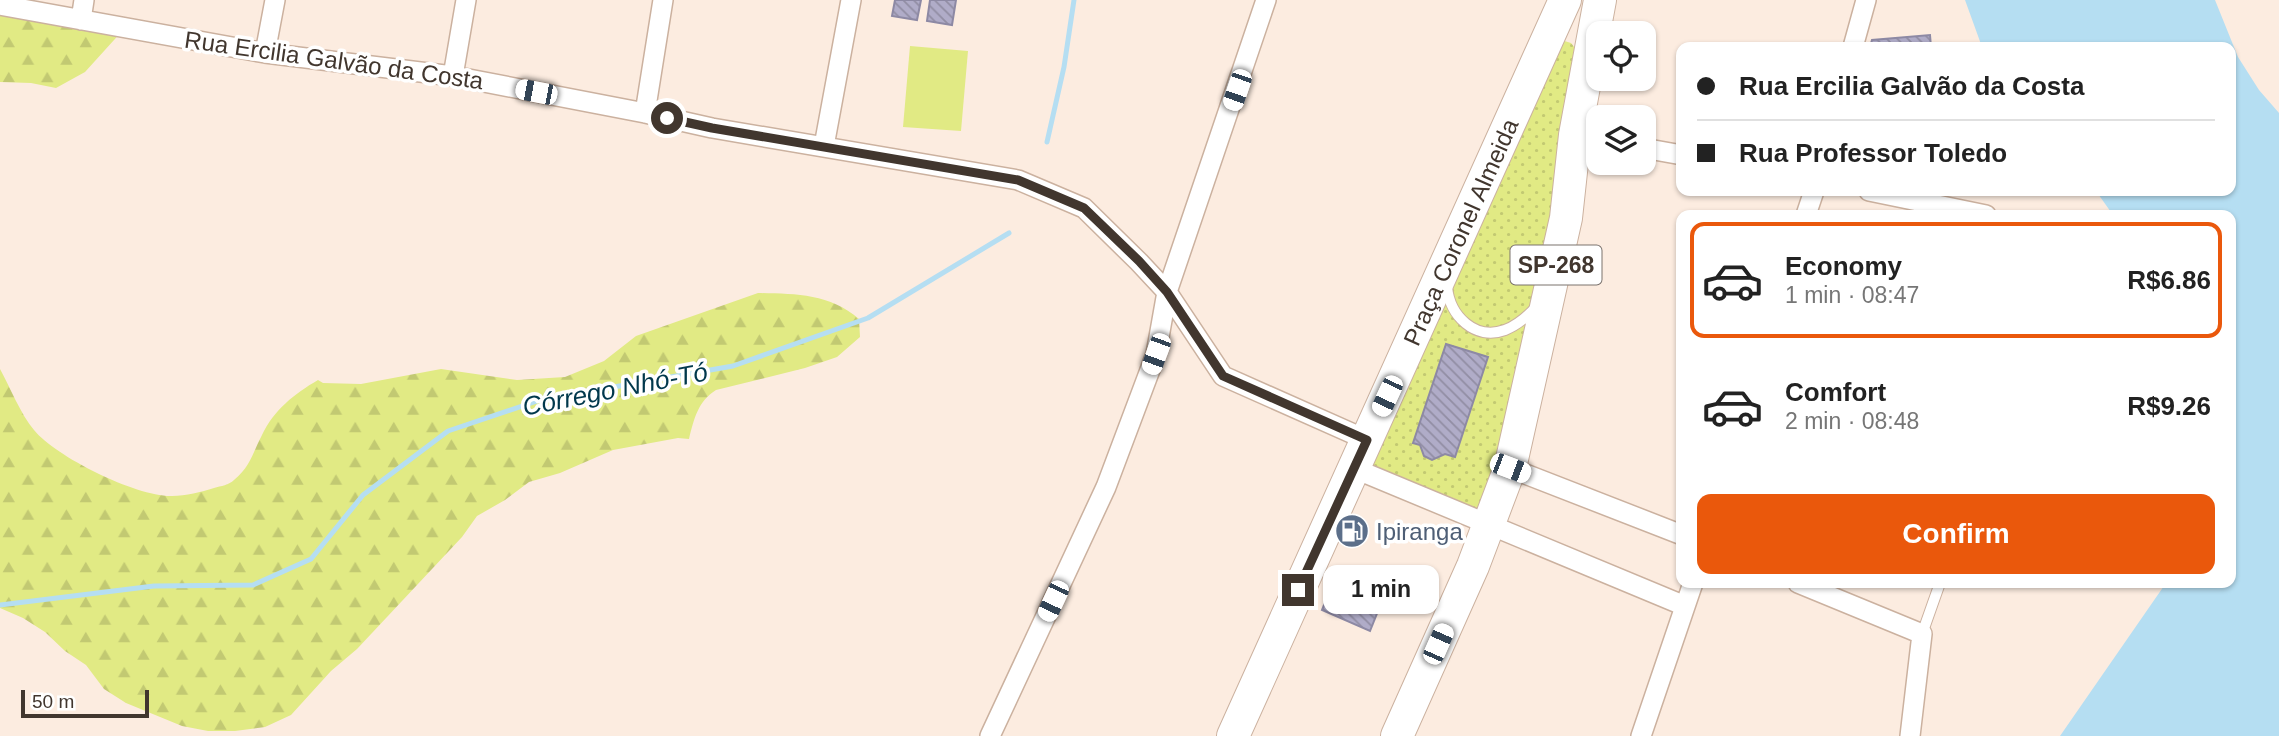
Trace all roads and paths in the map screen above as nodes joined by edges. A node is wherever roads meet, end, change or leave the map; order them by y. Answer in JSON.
{"nodes":[{"id":1,"x":84,"y":0,"type":"edge"},
{"id":2,"x":275,"y":0,"type":"edge"},
{"id":3,"x":466,"y":0,"type":"edge"},
{"id":4,"x":663,"y":0,"type":"edge"},
{"id":5,"x":851,"y":0,"type":"edge"},
{"id":6,"x":1266,"y":0,"type":"edge"},
{"id":7,"x":1600,"y":0,"type":"edge"},
{"id":8,"x":1866,"y":0,"type":"edge"},
{"id":9,"x":0,"y":5,"type":"edge"},
{"id":10,"x":1561,"y":12,"type":"edge"},
{"id":11,"x":81,"y":20,"type":"junction"},
{"id":12,"x":1854,"y":42,"type":"edge"},
{"id":13,"x":265,"y":53,"type":"junction"},
{"id":14,"x":453,"y":76,"type":"junction"},
{"id":15,"x":1589,"y":105,"type":"edge"},
{"id":16,"x":645,"y":113,"type":"junction"},
{"id":17,"x":1586,"y":137,"type":"edge"},
{"id":18,"x":824,"y":146,"type":"junction"},
{"id":19,"x":1656,"y":150,"type":"edge"},
{"id":20,"x":1676,"y":154,"type":"edge"},
{"id":21,"x":1893,"y":196,"type":"edge"},
{"id":22,"x":1962,"y":210,"type":"edge"},
{"id":23,"x":1447,"y":262,"type":"junction"},
{"id":24,"x":1550,"y":291,"type":"junction"},
{"id":25,"x":1167,"y":292,"type":"junction"},
{"id":26,"x":1367,"y":440,"type":"junction"},
{"id":27,"x":1353,"y":468,"type":"junction"},
{"id":28,"x":1510,"y":468,"type":"junction"},
{"id":29,"x":1489,"y":526,"type":"junction"},
{"id":30,"x":1676,"y":533,"type":"edge"},
{"id":31,"x":1691,"y":588,"type":"edge"},
{"id":32,"x":1810,"y":588,"type":"edge"},
{"id":33,"x":1938,"y":588,"type":"edge"},
{"id":34,"x":1685,"y":606,"type":"junction"},
{"id":35,"x":1922,"y":634,"type":"junction"},
{"id":36,"x":998,"y":733,"type":"edge"},
{"id":37,"x":1233,"y":736,"type":"edge"},
{"id":38,"x":1397,"y":736,"type":"edge"},
{"id":39,"x":1641,"y":736,"type":"edge"},
{"id":40,"x":1910,"y":736,"type":"edge"}],
"edges":[{"from":1,"to":11,"type":"street"},
{"from":2,"to":13,"type":"street"},
{"from":3,"to":14,"type":"street"},
{"from":4,"to":16,"type":"street"},
{"from":5,"to":18,"type":"street"},
{"from":6,"to":25,"type":"street"},
{"from":7,"to":15,"type":"main road","number":"SP-268"},
{"from":8,"to":12,"type":"street"},
{"from":9,"to":11,"type":"street","name":"Rua Ercilia Galvão da Costa"},
{"from":10,"to":23,"type":"main road","name":"Praça Coronel Almeida"},
{"from":11,"to":13,"type":"street","name":"Rua Ercilia Galvão da Costa"},
{"from":13,"to":14,"type":"street","name":"Rua Ercilia Galvão da Costa"},
{"from":14,"to":16,"type":"street","name":"Rua Ercilia Galvão da Costa"},
{"from":16,"to":18,"type":"street","name":"Rua Ercilia Galvão da Costa"},
{"from":17,"to":24,"type":"main road","number":"SP-268"},
{"from":18,"to":25,"type":"street","name":"Rua Ercilia Galvão da Costa"},
{"from":19,"to":20,"type":"street"},
{"from":21,"to":22,"type":"street"},
{"from":23,"to":24,"type":"lane"},
{"from":23,"to":26,"type":"main road","name":"Praça Coronel Almeida"},
{"from":24,"to":28,"type":"main road","number":"SP-268"},
{"from":25,"to":26,"type":"street","name":"Rua Ercilia Galvão da Costa"},
{"from":25,"to":36,"type":"street"},
{"from":26,"to":27,"type":"main road","name":"Praça Coronel Almeida"},
{"from":27,"to":29,"type":"street"},
{"from":27,"to":37,"type":"main road","name":"Praça Coronel Almeida"},
{"from":28,"to":29,"type":"main road","number":"SP-268"},
{"from":28,"to":30,"type":"street"},
{"from":29,"to":34,"type":"street"},
{"from":29,"to":38,"type":"main road","number":"SP-268"},
{"from":31,"to":34,"type":"street"},
{"from":32,"to":35,"type":"street"},
{"from":33,"to":35,"type":"lane"},
{"from":34,"to":39,"type":"street"},
{"from":35,"to":40,"type":"street"}]}
